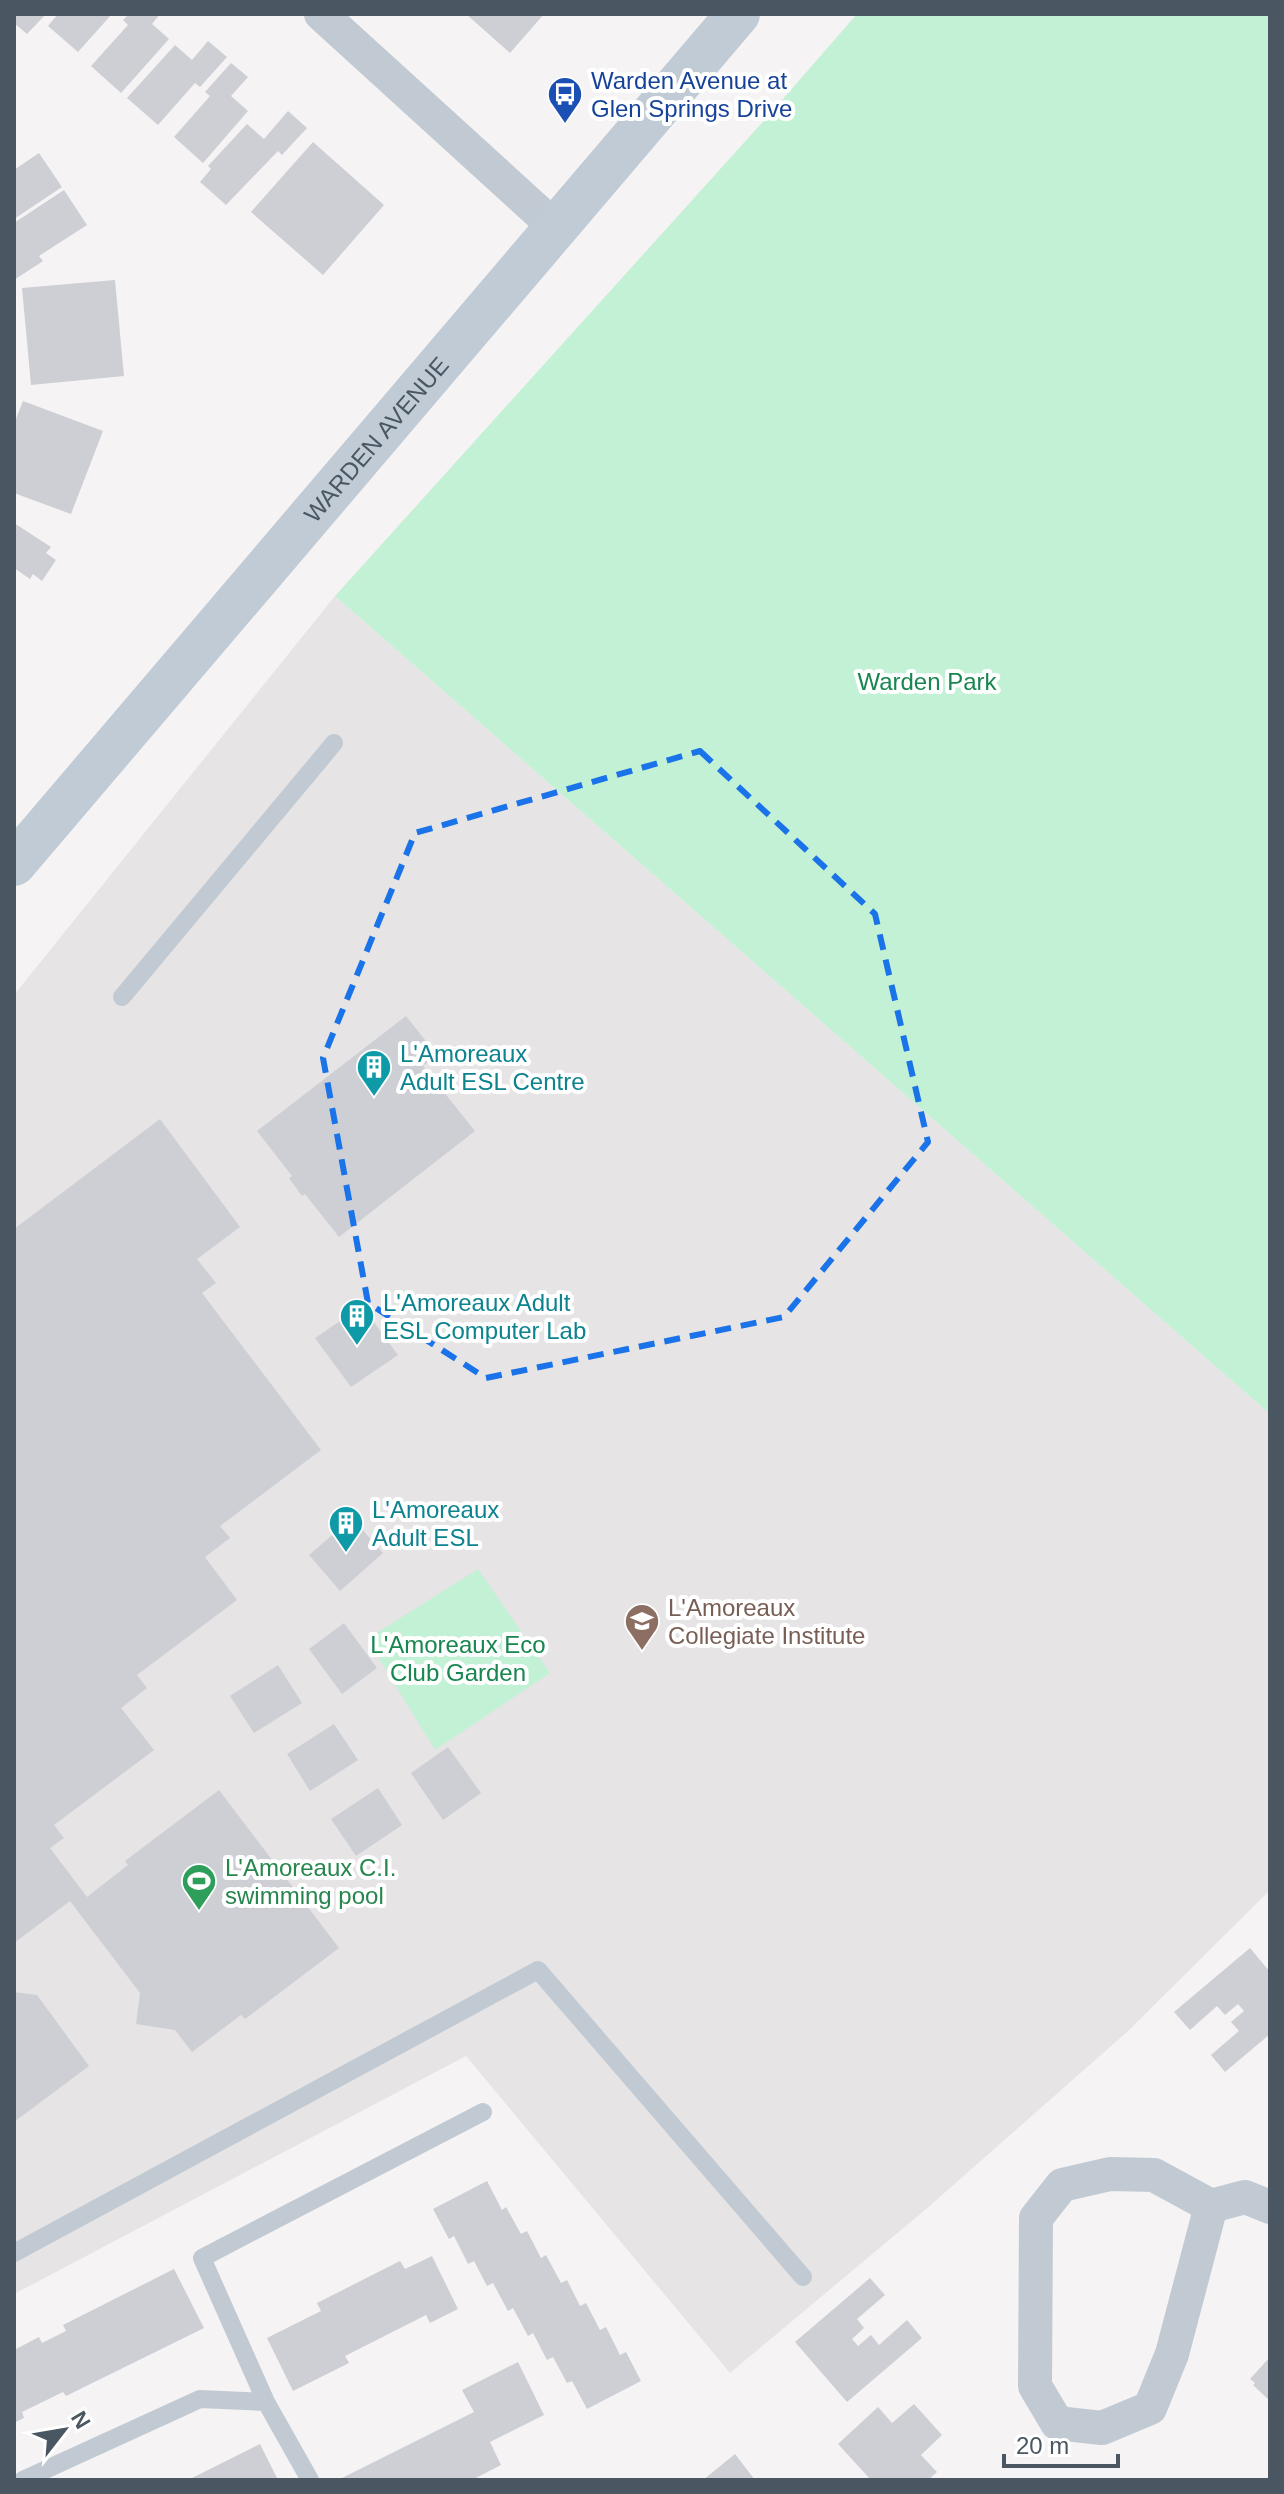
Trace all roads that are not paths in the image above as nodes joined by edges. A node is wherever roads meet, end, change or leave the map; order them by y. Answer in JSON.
{"nodes":[{"id":1,"x":321,"y":14,"type":"edge"},
{"id":2,"x":738,"y":14,"type":"edge"},
{"id":3,"x":555,"y":227,"type":"junction"},
{"id":4,"x":334,"y":743,"type":"dead end"},
{"id":5,"x":14,"y":864,"type":"edge"},
{"id":6,"x":122,"y":997,"type":"dead end"},
{"id":7,"x":483,"y":2112,"type":"dead end"},
{"id":8,"x":1211,"y":2206,"type":"junction"},
{"id":9,"x":1270,"y":2207,"type":"edge"},
{"id":10,"x":14,"y":2253,"type":"edge"},
{"id":11,"x":803,"y":2277,"type":"dead end"},
{"id":12,"x":266,"y":2402,"type":"junction"},
{"id":13,"x":23,"y":2480,"type":"edge"},
{"id":14,"x":310,"y":2480,"type":"edge"}],
"edges":[{"from":1,"to":3,"type":"street"},
{"from":2,"to":3,"type":"main road","name":"WARDEN AVENUE"},
{"from":3,"to":5,"type":"main road","name":"WARDEN AVENUE"},
{"from":4,"to":6,"type":"lane"},
{"from":7,"to":12,"type":"lane"},
{"from":8,"to":8,"type":"street"},
{"from":8,"to":9,"type":"street"},
{"from":10,"to":11,"type":"lane"},
{"from":12,"to":13,"type":"lane"},
{"from":12,"to":14,"type":"lane"}]}
